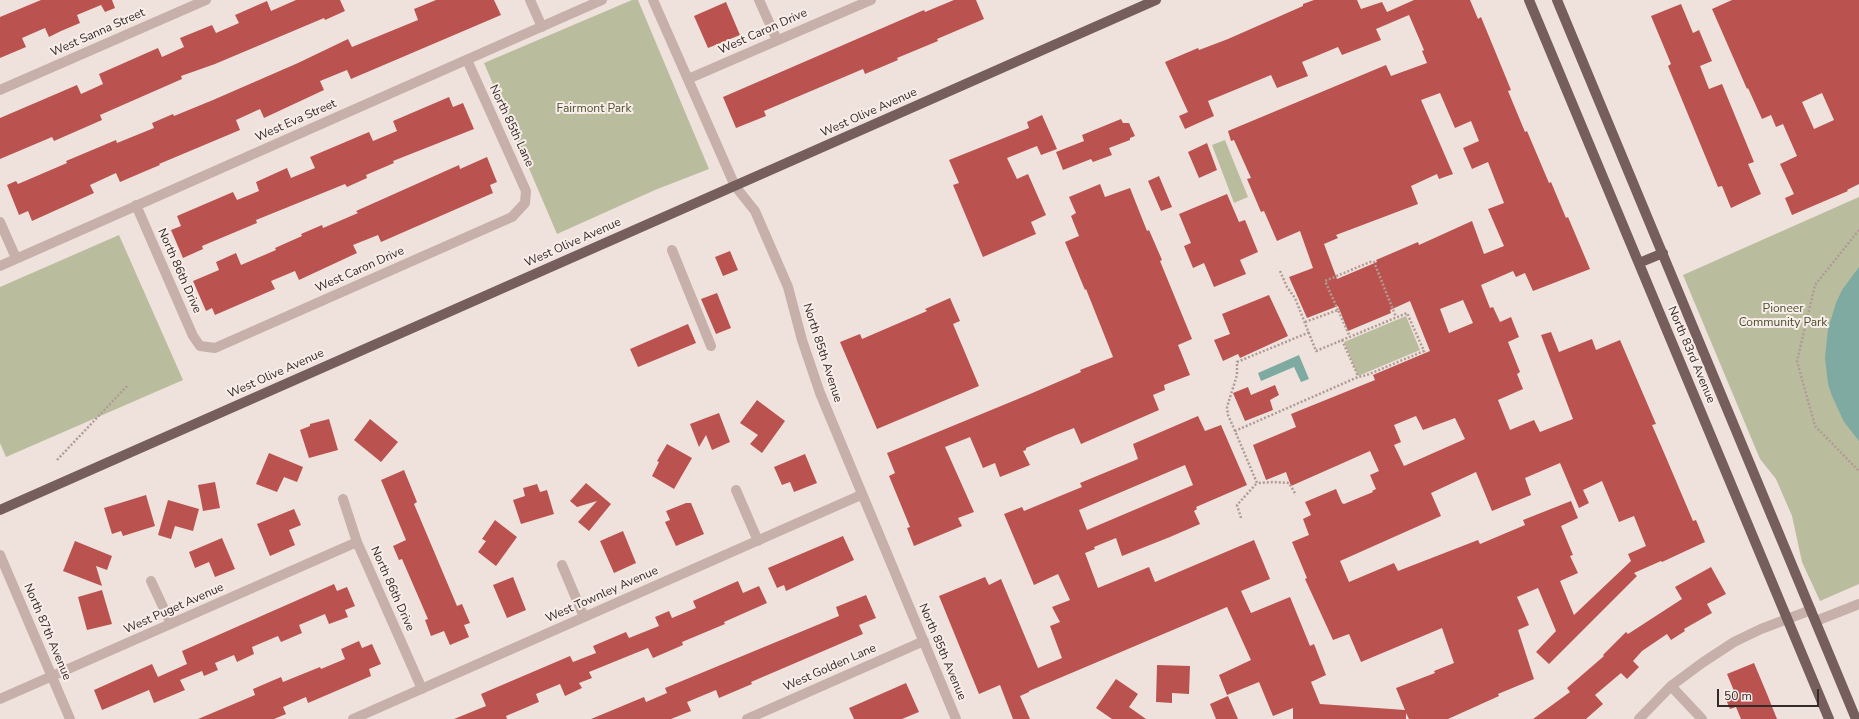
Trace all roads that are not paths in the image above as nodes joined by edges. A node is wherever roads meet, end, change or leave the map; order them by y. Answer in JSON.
{"nodes":[{"id":1,"x":206,"y":0,"type":"edge"},
{"id":2,"x":530,"y":0,"type":"edge"},
{"id":3,"x":602,"y":0,"type":"edge"},
{"id":4,"x":653,"y":0,"type":"edge"},
{"id":5,"x":759,"y":0,"type":"edge"},
{"id":6,"x":871,"y":0,"type":"edge"},
{"id":7,"x":1156,"y":0,"type":"edge"},
{"id":8,"x":1529,"y":0,"type":"edge"},
{"id":9,"x":1557,"y":0,"type":"edge"},
{"id":10,"x":542,"y":27,"type":"junction"},
{"id":11,"x":777,"y":40,"type":"junction"},
{"id":12,"x":467,"y":60,"type":"junction"},
{"id":13,"x":688,"y":79,"type":"junction"},
{"id":14,"x":0,"y":90,"type":"edge"},
{"id":15,"x":735,"y":186,"type":"junction"},
{"id":16,"x":525,"y":204,"type":"joint"},
{"id":17,"x":136,"y":206,"type":"junction"},
{"id":18,"x":0,"y":222,"type":"edge"},
{"id":19,"x":672,"y":250,"type":"dead end"},
{"id":20,"x":1663,"y":253,"type":"junction"},
{"id":21,"x":16,"y":258,"type":"junction"},
{"id":22,"x":1639,"y":263,"type":"junction"},
{"id":23,"x":0,"y":266,"type":"edge"},
{"id":24,"x":200,"y":346,"type":"joint"},
{"id":25,"x":711,"y":346,"type":"dead end"},
{"id":26,"x":736,"y":490,"type":"dead end"},
{"id":27,"x":861,"y":495,"type":"junction"},
{"id":28,"x":343,"y":499,"type":"dead end"},
{"id":29,"x":0,"y":510,"type":"edge"},
{"id":30,"x":758,"y":540,"type":"junction"},
{"id":31,"x":357,"y":542,"type":"junction"},
{"id":32,"x":0,"y":555,"type":"edge"},
{"id":33,"x":562,"y":565,"type":"dead end"},
{"id":34,"x":152,"y":581,"type":"dead end"},
{"id":35,"x":1859,"y":604,"type":"edge"},
{"id":36,"x":1811,"y":610,"type":"junction"},
{"id":37,"x":584,"y":618,"type":"junction"},
{"id":38,"x":1788,"y":619,"type":"junction"},
{"id":39,"x":1816,"y":622,"type":"junction"},
{"id":40,"x":171,"y":624,"type":"junction"},
{"id":41,"x":924,"y":641,"type":"junction"},
{"id":42,"x":52,"y":676,"type":"junction"},
{"id":43,"x":1671,"y":686,"type":"junction"},
{"id":44,"x":422,"y":689,"type":"junction"},
{"id":45,"x":0,"y":699,"type":"edge"},
{"id":46,"x":70,"y":719,"type":"edge"},
{"id":47,"x":353,"y":719,"type":"edge"},
{"id":48,"x":747,"y":719,"type":"edge"},
{"id":49,"x":956,"y":719,"type":"edge"},
{"id":50,"x":1639,"y":719,"type":"edge"},
{"id":51,"x":1702,"y":719,"type":"edge"},
{"id":52,"x":1829,"y":719,"type":"edge"},
{"id":53,"x":1856,"y":719,"type":"edge"}],
"edges":[{"from":1,"to":14,"type":"street","name":"West Sanna Street"},
{"from":2,"to":10,"type":"street"},
{"from":3,"to":10,"type":"street","name":"West Eva Street"},
{"from":4,"to":13,"type":"street","name":"North 85th Avenue"},
{"from":5,"to":11,"type":"street"},
{"from":6,"to":11,"type":"street","name":"West Caron Drive"},
{"from":7,"to":15,"type":"main road","name":"West Olive Avenue"},
{"from":8,"to":22,"type":"main road","name":"North 83rd Avenue"},
{"from":9,"to":20,"type":"main road","name":"North 83rd Avenue"},
{"from":10,"to":12,"type":"street","name":"West Eva Street"},
{"from":11,"to":13,"type":"street","name":"West Caron Drive"},
{"from":12,"to":16,"type":"street","name":"North 85th Lane"},
{"from":12,"to":17,"type":"street","name":"West Eva Street"},
{"from":13,"to":15,"type":"street","name":"North 85th Avenue"},
{"from":15,"to":27,"type":"street","name":"North 85th Avenue"},
{"from":15,"to":29,"type":"main road","name":"West Olive Avenue"},
{"from":16,"to":24,"type":"street","name":"West Caron Drive"},
{"from":17,"to":21,"type":"street","name":"West Eva Street"},
{"from":17,"to":24,"type":"street","name":"North 86th Drive"},
{"from":18,"to":21,"type":"street"},
{"from":19,"to":25,"type":"street"},
{"from":20,"to":22,"type":"main road"},
{"from":20,"to":36,"type":"main road","name":"North 83rd Avenue"},
{"from":21,"to":23,"type":"street","name":"West Eva Street"},
{"from":22,"to":38,"type":"main road","name":"North 83rd Avenue"},
{"from":26,"to":30,"type":"street"},
{"from":27,"to":30,"type":"street","name":"West Townley Avenue"},
{"from":27,"to":41,"type":"street","name":"North 85th Avenue"},
{"from":28,"to":31,"type":"street","name":"North 86th Drive"},
{"from":30,"to":37,"type":"street","name":"West Townley Avenue"},
{"from":31,"to":40,"type":"street","name":"West Puget Avenue"},
{"from":31,"to":44,"type":"street","name":"North 86th Drive"},
{"from":32,"to":42,"type":"street","name":"North 87th Avenue"},
{"from":33,"to":37,"type":"street"},
{"from":34,"to":40,"type":"street"},
{"from":35,"to":39,"type":"street"},
{"from":36,"to":38,"type":"street"},
{"from":36,"to":39,"type":"main road","name":"North 83rd Avenue"},
{"from":37,"to":44,"type":"street","name":"West Townley Avenue"},
{"from":38,"to":43,"type":"street"},
{"from":38,"to":52,"type":"main road","name":"North 83rd Avenue"},
{"from":39,"to":53,"type":"main road","name":"North 83rd Avenue"},
{"from":40,"to":42,"type":"street","name":"West Puget Avenue"},
{"from":41,"to":48,"type":"street","name":"West Golden Lane"},
{"from":41,"to":49,"type":"street","name":"North 85th Avenue"},
{"from":42,"to":45,"type":"street","name":"West Puget Avenue"},
{"from":42,"to":46,"type":"street","name":"North 87th Avenue"},
{"from":43,"to":50,"type":"street"},
{"from":43,"to":51,"type":"street"},
{"from":44,"to":47,"type":"street","name":"West Townley Avenue"}]}
